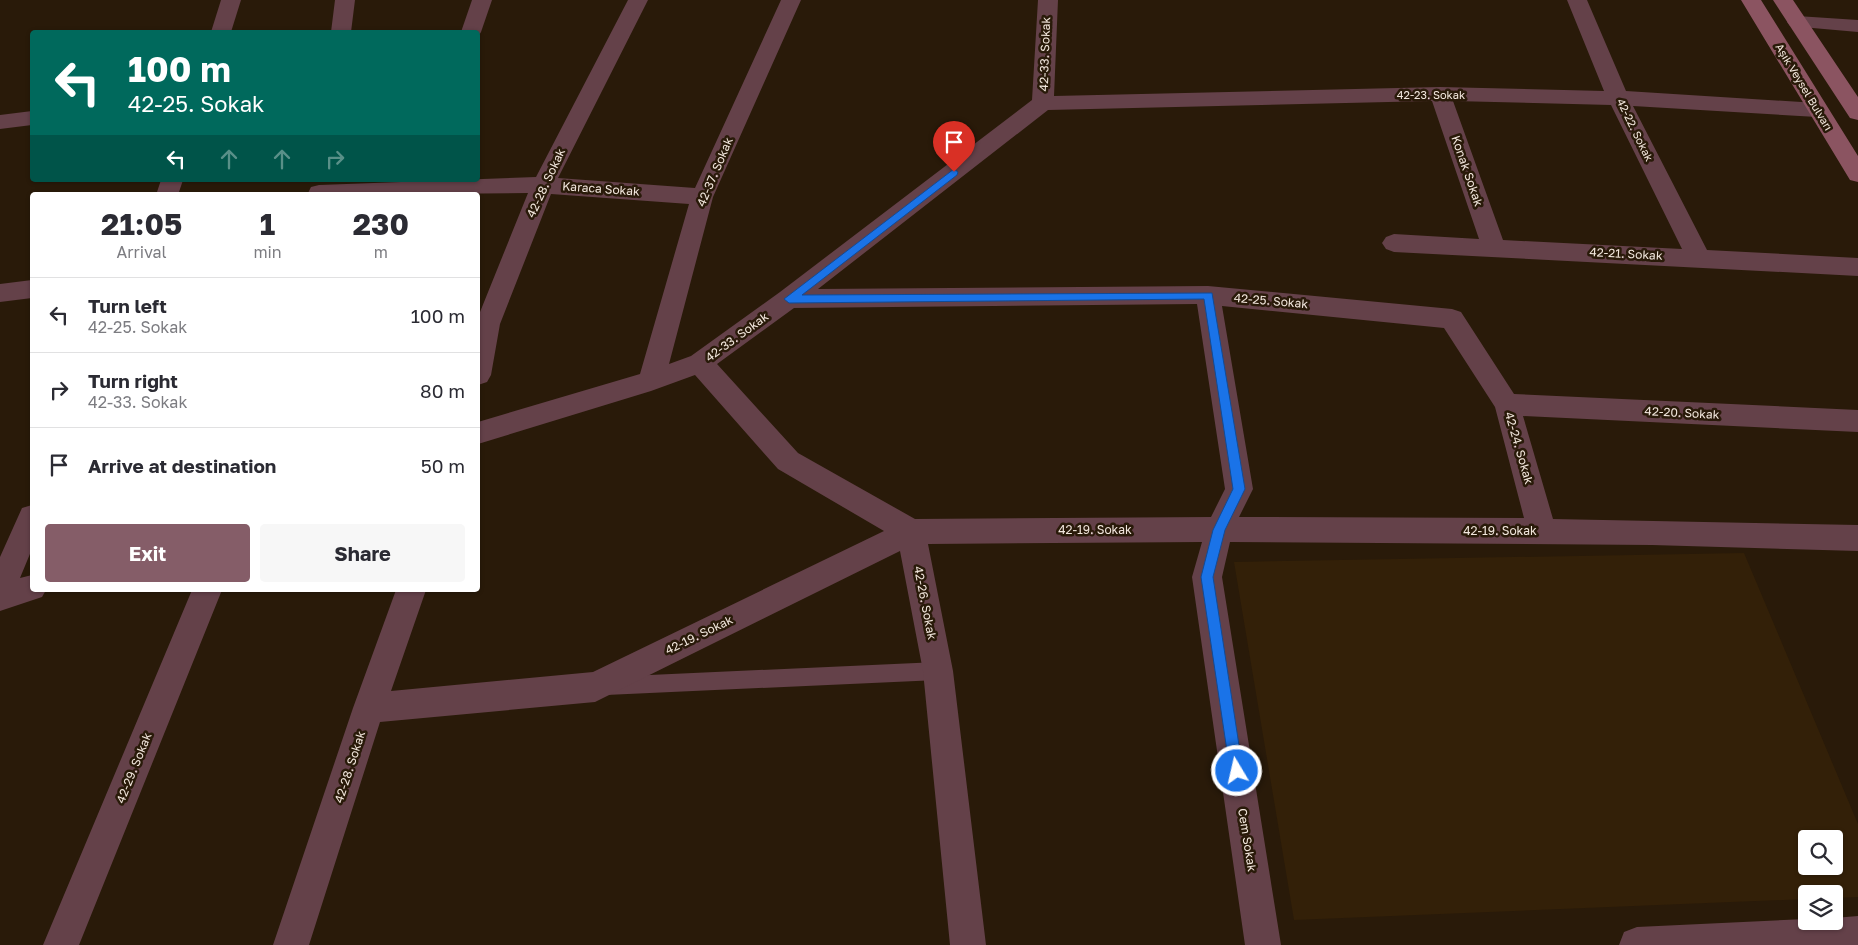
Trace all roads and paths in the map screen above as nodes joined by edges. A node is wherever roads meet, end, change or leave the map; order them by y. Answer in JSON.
{"nodes":[{"id":1,"x":231,"y":0,"type":"edge"},
{"id":2,"x":345,"y":0,"type":"edge"},
{"id":3,"x":482,"y":0,"type":"edge"},
{"id":4,"x":638,"y":0,"type":"edge"},
{"id":5,"x":790,"y":0,"type":"edge"},
{"id":6,"x":1048,"y":0,"type":"edge"},
{"id":7,"x":1578,"y":0,"type":"edge"},
{"id":8,"x":1751,"y":0,"type":"edge"},
{"id":9,"x":1783,"y":0,"type":"edge"},
{"id":10,"x":1797,"y":22,"type":"junction"},
{"id":11,"x":1858,"y":26,"type":"edge"},
{"id":12,"x":222,"y":30,"type":"edge"},
{"id":13,"x":341,"y":30,"type":"edge"},
{"id":14,"x":472,"y":30,"type":"edge"},
{"id":15,"x":1440,"y":94,"type":"junction"},
{"id":16,"x":1618,"y":98,"type":"junction"},
{"id":17,"x":1043,"y":103,"type":"junction"},
{"id":18,"x":1817,"y":110,"type":"junction"},
{"id":19,"x":1858,"y":113,"type":"edge"},
{"id":20,"x":30,"y":118,"type":"edge"},
{"id":21,"x":0,"y":122,"type":"edge"},
{"id":22,"x":1858,"y":174,"type":"edge"},
{"id":23,"x":408,"y":185,"type":"edge"},
{"id":24,"x":543,"y":185,"type":"junction"},
{"id":25,"x":319,"y":189,"type":"edge"},
{"id":26,"x":702,"y":197,"type":"junction"},
{"id":27,"x":1394,"y":243,"type":"dead end"},
{"id":28,"x":1494,"y":248,"type":"junction"},
{"id":29,"x":1698,"y":257,"type":"junction"},
{"id":30,"x":1858,"y":267,"type":"edge"},
{"id":31,"x":30,"y":289,"type":"edge"},
{"id":32,"x":0,"y":293,"type":"edge"},
{"id":33,"x":1208,"y":295,"type":"junction"},
{"id":34,"x":789,"y":299,"type":"junction"},
{"id":35,"x":1452,"y":319,"type":"joint"},
{"id":36,"x":480,"y":362,"type":"edge"},
{"id":37,"x":700,"y":363,"type":"junction"},
{"id":38,"x":651,"y":381,"type":"junction"},
{"id":39,"x":1507,"y":404,"type":"junction"},
{"id":40,"x":1858,"y":421,"type":"edge"},
{"id":41,"x":480,"y":432,"type":"edge"},
{"id":42,"x":30,"y":522,"type":"edge"},
{"id":43,"x":1219,"y":530,"type":"junction"},
{"id":44,"x":1542,"y":531,"type":"junction"},
{"id":45,"x":911,"y":532,"type":"junction"},
{"id":46,"x":1858,"y":538,"type":"edge"},
{"id":47,"x":30,"y":589,"type":"edge"},
{"id":48,"x":0,"y":590,"type":"edge"},
{"id":49,"x":206,"y":592,"type":"edge"},
{"id":50,"x":410,"y":592,"type":"edge"},
{"id":51,"x":0,"y":598,"type":"edge"},
{"id":52,"x":938,"y":670,"type":"junction"},
{"id":53,"x":595,"y":687,"type":"junction"},
{"id":54,"x":369,"y":708,"type":"junction"},
{"id":55,"x":1858,"y":934,"type":"edge"},
{"id":56,"x":61,"y":945,"type":"edge"},
{"id":57,"x":291,"y":945,"type":"edge"},
{"id":58,"x":968,"y":945,"type":"edge"},
{"id":59,"x":1263,"y":945,"type":"edge"},
{"id":60,"x":1637,"y":945,"type":"edge"}],
"edges":[{"from":1,"to":12,"type":"street"},
{"from":2,"to":13,"type":"street"},
{"from":3,"to":14,"type":"street"},
{"from":4,"to":24,"type":"street","name":"42-28. Sokak"},
{"from":5,"to":26,"type":"street","name":"42-37. Sokak"},
{"from":6,"to":17,"type":"street","name":"42-33. Sokak"},
{"from":7,"to":16,"type":"street","name":"42-22. Sokak"},
{"from":8,"to":18,"type":"main road","name":"Aşık Veysel Bulvarı"},
{"from":9,"to":10,"type":"main road"},
{"from":10,"to":11,"type":"street"},
{"from":10,"to":19,"type":"main road"},
{"from":15,"to":16,"type":"street","name":"42-23. Sokak"},
{"from":15,"to":17,"type":"street","name":"42-23. Sokak"},
{"from":15,"to":28,"type":"street","name":"Konak Sokak"},
{"from":16,"to":18,"type":"street","name":"42-23. Sokak"},
{"from":16,"to":29,"type":"street","name":"42-22. Sokak"},
{"from":17,"to":34,"type":"street","name":"42-33. Sokak"},
{"from":18,"to":22,"type":"main road","name":"Aşık Veysel Bulvarı"},
{"from":20,"to":21,"type":"street"},
{"from":23,"to":24,"type":"street","name":"Karaca Sokak"},
{"from":23,"to":25,"type":"street","name":"Karaca Sokak"},
{"from":24,"to":26,"type":"street","name":"Karaca Sokak"},
{"from":24,"to":36,"type":"street","name":"42-28. Sokak"},
{"from":26,"to":38,"type":"street","name":"42-37. Sokak"},
{"from":27,"to":28,"type":"street","name":"42-21. Sokak"},
{"from":28,"to":29,"type":"street","name":"42-21. Sokak"},
{"from":29,"to":30,"type":"street","name":"42-21. Sokak"},
{"from":31,"to":32,"type":"street"},
{"from":33,"to":34,"type":"street","name":"42-25. Sokak"},
{"from":33,"to":35,"type":"street","name":"42-25. Sokak"},
{"from":33,"to":43,"type":"street","name":"Cem Sokak"},
{"from":34,"to":37,"type":"street","name":"42-33. Sokak"},
{"from":35,"to":39,"type":"street","name":"42-24. Sokak"},
{"from":37,"to":38,"type":"street","name":"42-33. Sokak"},
{"from":37,"to":45,"type":"street"},
{"from":38,"to":41,"type":"street","name":"42-33. Sokak"},
{"from":39,"to":40,"type":"street","name":"42-20. Sokak"},
{"from":39,"to":44,"type":"street","name":"42-24. Sokak"},
{"from":42,"to":48,"type":"street"},
{"from":43,"to":44,"type":"street","name":"42-19. Sokak"},
{"from":43,"to":45,"type":"street","name":"42-19. Sokak"},
{"from":43,"to":59,"type":"street","name":"Cem Sokak"},
{"from":44,"to":46,"type":"street","name":"42-19. Sokak"},
{"from":45,"to":52,"type":"street","name":"42-26. Sokak"},
{"from":45,"to":53,"type":"street","name":"42-19. Sokak"},
{"from":47,"to":51,"type":"street"},
{"from":49,"to":56,"type":"street","name":"42-29. Sokak"},
{"from":50,"to":54,"type":"street","name":"42-28. Sokak"},
{"from":52,"to":53,"type":"lane"},
{"from":52,"to":58,"type":"street","name":"42-26. Sokak"},
{"from":53,"to":54,"type":"street","name":"42-19. Sokak"},
{"from":54,"to":57,"type":"street","name":"42-28. Sokak"},
{"from":55,"to":60,"type":"street"}]}
